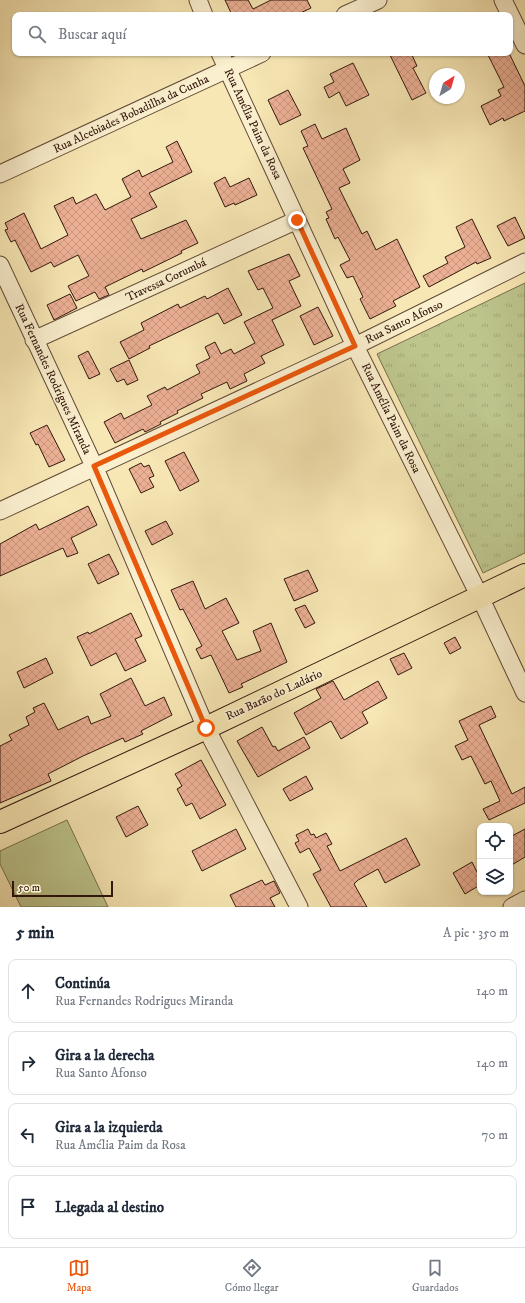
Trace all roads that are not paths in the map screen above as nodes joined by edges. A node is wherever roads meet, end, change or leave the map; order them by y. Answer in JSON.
{"nodes":[{"id":1,"x":198,"y":0,"type":"edge"},
{"id":2,"x":378,"y":0,"type":"edge"},
{"id":3,"x":504,"y":0,"type":"edge"},
{"id":4,"x":203,"y":12,"type":"edge"},
{"id":5,"x":352,"y":12,"type":"edge"},
{"id":6,"x":510,"y":12,"type":"edge"},
{"id":7,"x":513,"y":19,"type":"edge"},
{"id":8,"x":525,"y":45,"type":"edge"},
{"id":9,"x":221,"y":56,"type":"edge"},
{"id":10,"x":255,"y":56,"type":"edge"},
{"id":11,"x":227,"y":69,"type":"junction"},
{"id":12,"x":0,"y":174,"type":"edge"},
{"id":13,"x":297,"y":220,"type":"junction"},
{"id":14,"x":525,"y":262,"type":"edge"},
{"id":15,"x":0,"y":264,"type":"edge"},
{"id":16,"x":34,"y":340,"type":"junction"},
{"id":17,"x":355,"y":346,"type":"junction"},
{"id":18,"x":94,"y":466,"type":"junction"},
{"id":19,"x":0,"y":511,"type":"edge"},
{"id":20,"x":525,"y":575,"type":"edge"},
{"id":21,"x":480,"y":597,"type":"junction"},
{"id":22,"x":525,"y":693,"type":"edge"},
{"id":23,"x":206,"y":728,"type":"junction"},
{"id":24,"x":0,"y":822,"type":"edge"},
{"id":25,"x":525,"y":900,"type":"edge"},
{"id":26,"x":299,"y":907,"type":"edge"},
{"id":27,"x":512,"y":907,"type":"edge"}],
"edges":[{"from":1,"to":4,"type":"street"},
{"from":2,"to":5,"type":"street"},
{"from":3,"to":6,"type":"street"},
{"from":7,"to":8,"type":"street"},
{"from":9,"to":11,"type":"street","name":"Rua Amélia Paim da Rosa"},
{"from":10,"to":11,"type":"street","name":"Rua Alcebiades Bobadilha da Cunha"},
{"from":11,"to":12,"type":"street","name":"Rua Alcebiades Bobadilha da Cunha"},
{"from":11,"to":13,"type":"street","name":"Rua Amélia Paim da Rosa"},
{"from":13,"to":16,"type":"street","name":"Travessa Corumbá"},
{"from":13,"to":17,"type":"street","name":"Rua Amélia Paim da Rosa"},
{"from":14,"to":17,"type":"street","name":"Rua Santo Afonso"},
{"from":15,"to":16,"type":"street","name":"Rua Fernandes Rodrigues Miranda"},
{"from":16,"to":18,"type":"street","name":"Rua Fernandes Rodrigues Miranda"},
{"from":17,"to":18,"type":"street","name":"Rua Santo Afonso"},
{"from":17,"to":21,"type":"street","name":"Rua Amélia Paim da Rosa"},
{"from":18,"to":19,"type":"street","name":"Rua Santo Afonso"},
{"from":18,"to":23,"type":"street","name":"Rua Fernandes Rodrigues Miranda"},
{"from":20,"to":21,"type":"main road","name":"Rua Barão do Ladário"},
{"from":21,"to":22,"type":"street","name":"Rua Amélia Paim da Rosa"},
{"from":21,"to":23,"type":"main road","name":"Rua Barão do Ladário"},
{"from":23,"to":24,"type":"main road","name":"Rua Barão do Ladário"},
{"from":23,"to":26,"type":"street","name":"Rua Fernandes Rodrigues Miranda"},
{"from":25,"to":27,"type":"street"}]}
